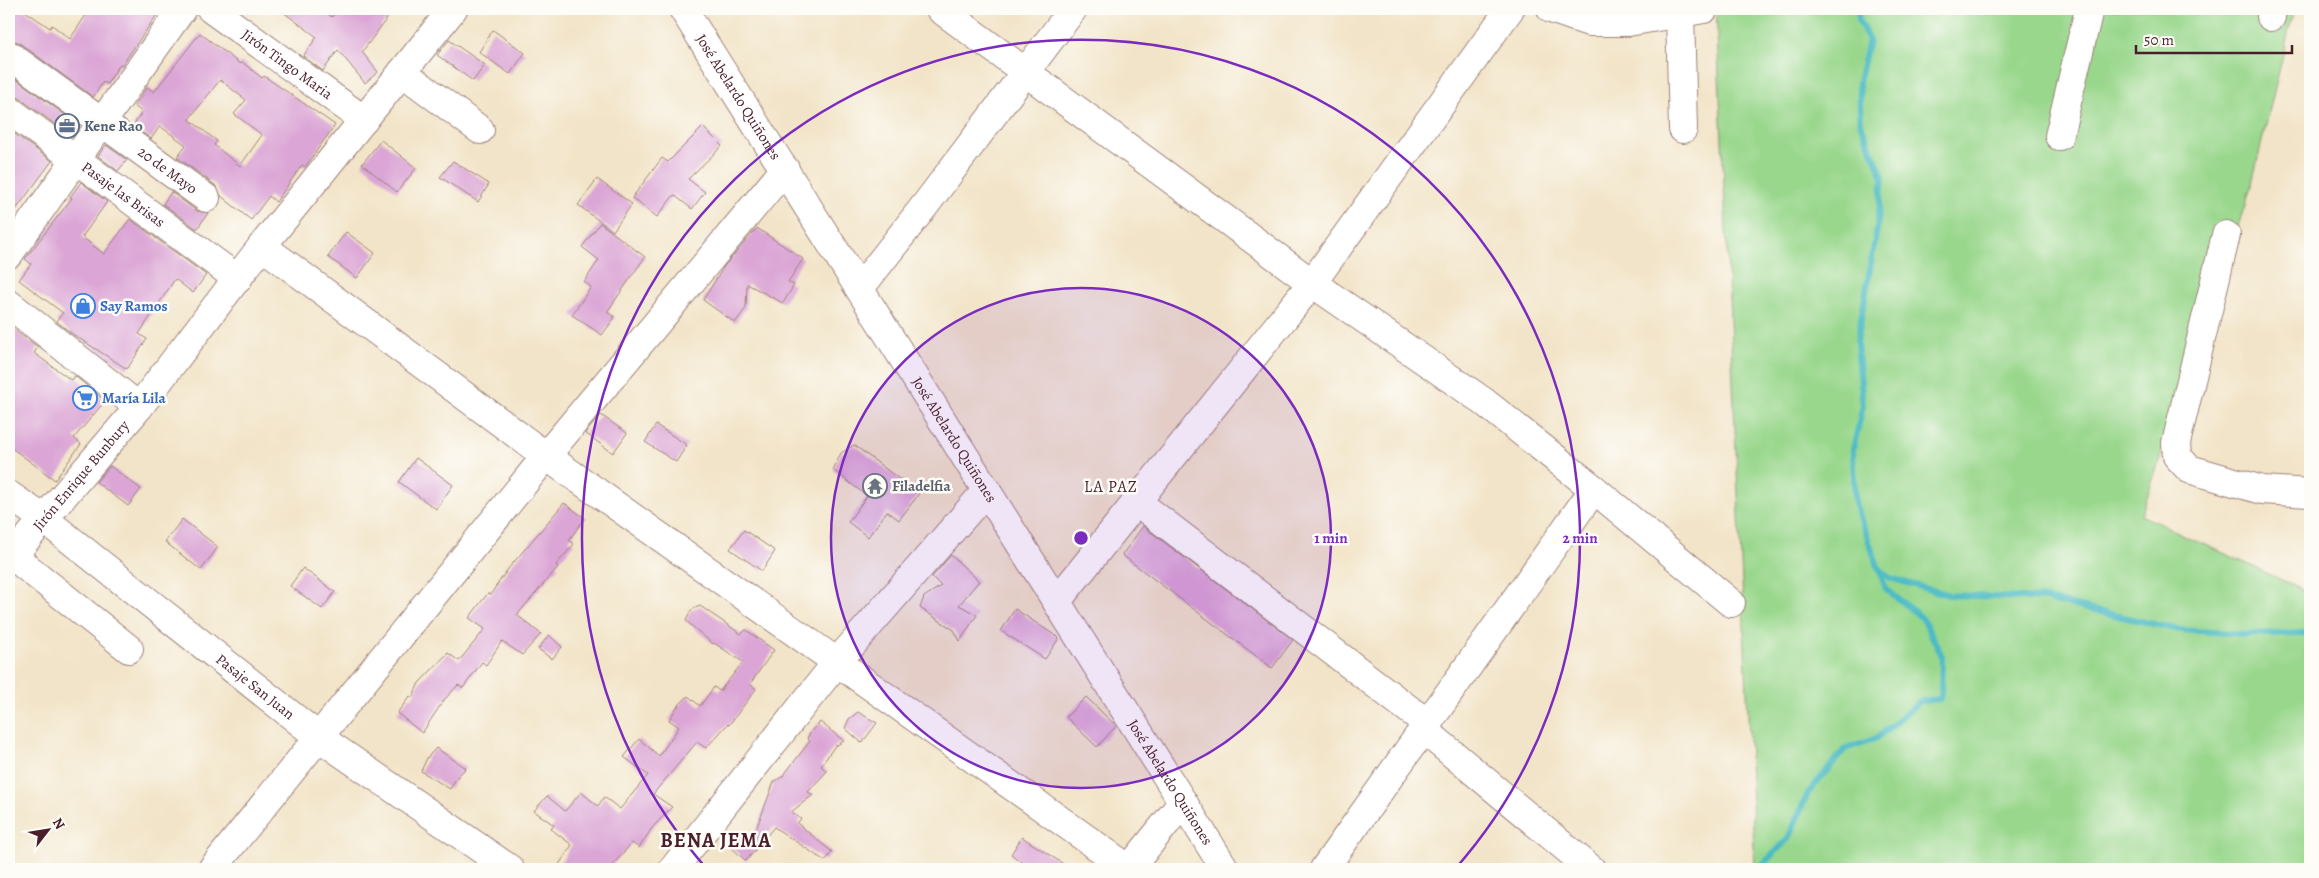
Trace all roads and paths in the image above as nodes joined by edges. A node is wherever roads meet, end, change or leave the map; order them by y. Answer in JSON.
{"nodes":[{"id":1,"x":182,"y":9,"type":"edge"},
{"id":2,"x":211,"y":9,"type":"edge"},
{"id":3,"x":452,"y":9,"type":"edge"},
{"id":4,"x":683,"y":9,"type":"edge"},
{"id":5,"x":940,"y":9,"type":"edge"},
{"id":6,"x":1073,"y":9,"type":"edge"},
{"id":7,"x":1510,"y":9,"type":"edge"},
{"id":8,"x":1551,"y":9,"type":"edge"},
{"id":9,"x":2089,"y":9,"type":"edge"},
{"id":10,"x":1692,"y":11,"type":"edge"},
{"id":11,"x":9,"y":55,"type":"edge"},
{"id":12,"x":1026,"y":71,"type":"junction"},
{"id":13,"x":402,"y":72,"type":"junction"},
{"id":14,"x":9,"y":110,"type":"edge"},
{"id":15,"x":364,"y":120,"type":"junction"},
{"id":16,"x":102,"y":121,"type":"junction"},
{"id":17,"x":1683,"y":129,"type":"dead end"},
{"id":18,"x":480,"y":130,"type":"dead end"},
{"id":19,"x":2059,"y":136,"type":"dead end"},
{"id":20,"x":76,"y":159,"type":"junction"},
{"id":21,"x":785,"y":169,"type":"junction"},
{"id":22,"x":206,"y":198,"type":"dead end"},
{"id":23,"x":2226,"y":235,"type":"dead end"},
{"id":24,"x":262,"y":246,"type":"junction"},
{"id":25,"x":9,"y":254,"type":"edge"},
{"id":26,"x":238,"y":279,"type":"junction"},
{"id":27,"x":1312,"y":283,"type":"junction"},
{"id":28,"x":860,"y":288,"type":"junction"},
{"id":29,"x":9,"y":304,"type":"edge"},
{"id":30,"x":139,"y":407,"type":"junction"},
{"id":31,"x":546,"y":456,"type":"junction"},
{"id":32,"x":1594,"y":489,"type":"junction"},
{"id":33,"x":987,"y":490,"type":"junction"},
{"id":34,"x":2310,"y":493,"type":"edge"},
{"id":35,"x":9,"y":495,"type":"edge"},
{"id":36,"x":1137,"y":502,"type":"junction"},
{"id":37,"x":44,"y":519,"type":"junction"},
{"id":38,"x":10,"y":556,"type":"edge"},
{"id":39,"x":1056,"y":601,"type":"junction"},
{"id":40,"x":1731,"y":603,"type":"dead end"},
{"id":41,"x":129,"y":649,"type":"dead end"},
{"id":42,"x":837,"y":662,"type":"junction"},
{"id":43,"x":1426,"y":727,"type":"junction"},
{"id":44,"x":320,"y":738,"type":"junction"},
{"id":45,"x":1183,"y":802,"type":"junction"},
{"id":46,"x":212,"y":869,"type":"edge"},
{"id":47,"x":510,"y":869,"type":"edge"},
{"id":48,"x":674,"y":869,"type":"edge"},
{"id":49,"x":1129,"y":869,"type":"edge"},
{"id":50,"x":1225,"y":869,"type":"edge"},
{"id":51,"x":1324,"y":869,"type":"edge"},
{"id":52,"x":1590,"y":869,"type":"edge"}],
"edges":[{"from":1,"to":16,"type":"street"},
{"from":2,"to":15,"type":"street","name":"Jirón Tingo Maria"},
{"from":3,"to":13,"type":"street","name":"Jirón Enrique Bunbury"},
{"from":4,"to":21,"type":"street","name":"José Abelardo Quiñones"},
{"from":5,"to":12,"type":"street"},
{"from":6,"to":12,"type":"street"},
{"from":7,"to":27,"type":"street"},
{"from":8,"to":10,"type":"street"},
{"from":9,"to":19,"type":"street"},
{"from":10,"to":17,"type":"street"},
{"from":11,"to":16,"type":"street","name":"20 de Mayo"},
{"from":12,"to":27,"type":"street"},
{"from":12,"to":28,"type":"street"},
{"from":13,"to":15,"type":"street","name":"Jirón Enrique Bunbury"},
{"from":13,"to":18,"type":"street"},
{"from":14,"to":20,"type":"street","name":"Pasaje las Brisas"},
{"from":15,"to":24,"type":"street","name":"Jirón Enrique Bunbury"},
{"from":16,"to":20,"type":"street"},
{"from":16,"to":22,"type":"street","name":"20 de Mayo"},
{"from":20,"to":25,"type":"street"},
{"from":20,"to":26,"type":"street","name":"Pasaje las Brisas"},
{"from":21,"to":28,"type":"street","name":"José Abelardo Quiñones"},
{"from":21,"to":31,"type":"street"},
{"from":23,"to":34,"type":"street"},
{"from":24,"to":26,"type":"street","name":"Jirón Enrique Bunbury"},
{"from":24,"to":31,"type":"street"},
{"from":26,"to":30,"type":"street","name":"Jirón Enrique Bunbury"},
{"from":27,"to":32,"type":"street"},
{"from":27,"to":36,"type":"street"},
{"from":28,"to":33,"type":"street","name":"José Abelardo Quiñones"},
{"from":29,"to":30,"type":"street"},
{"from":30,"to":37,"type":"street","name":"Jirón Enrique Bunbury"},
{"from":31,"to":42,"type":"street"},
{"from":31,"to":44,"type":"street"},
{"from":32,"to":40,"type":"street"},
{"from":32,"to":43,"type":"street"},
{"from":33,"to":39,"type":"street","name":"José Abelardo Quiñones"},
{"from":33,"to":42,"type":"street"},
{"from":35,"to":37,"type":"street","name":"Pasaje San Juan"},
{"from":36,"to":39,"type":"street"},
{"from":36,"to":43,"type":"street"},
{"from":37,"to":38,"type":"street","name":"Jirón Enrique Bunbury"},
{"from":37,"to":44,"type":"street","name":"Pasaje San Juan"},
{"from":38,"to":41,"type":"street"},
{"from":39,"to":45,"type":"street","name":"José Abelardo Quiñones"},
{"from":42,"to":48,"type":"street"},
{"from":42,"to":49,"type":"street"},
{"from":43,"to":51,"type":"street"},
{"from":43,"to":52,"type":"street"},
{"from":44,"to":46,"type":"street"},
{"from":44,"to":47,"type":"street","name":"Pasaje San Juan"},
{"from":45,"to":49,"type":"street"},
{"from":45,"to":50,"type":"street","name":"José Abelardo Quiñones"}]}
